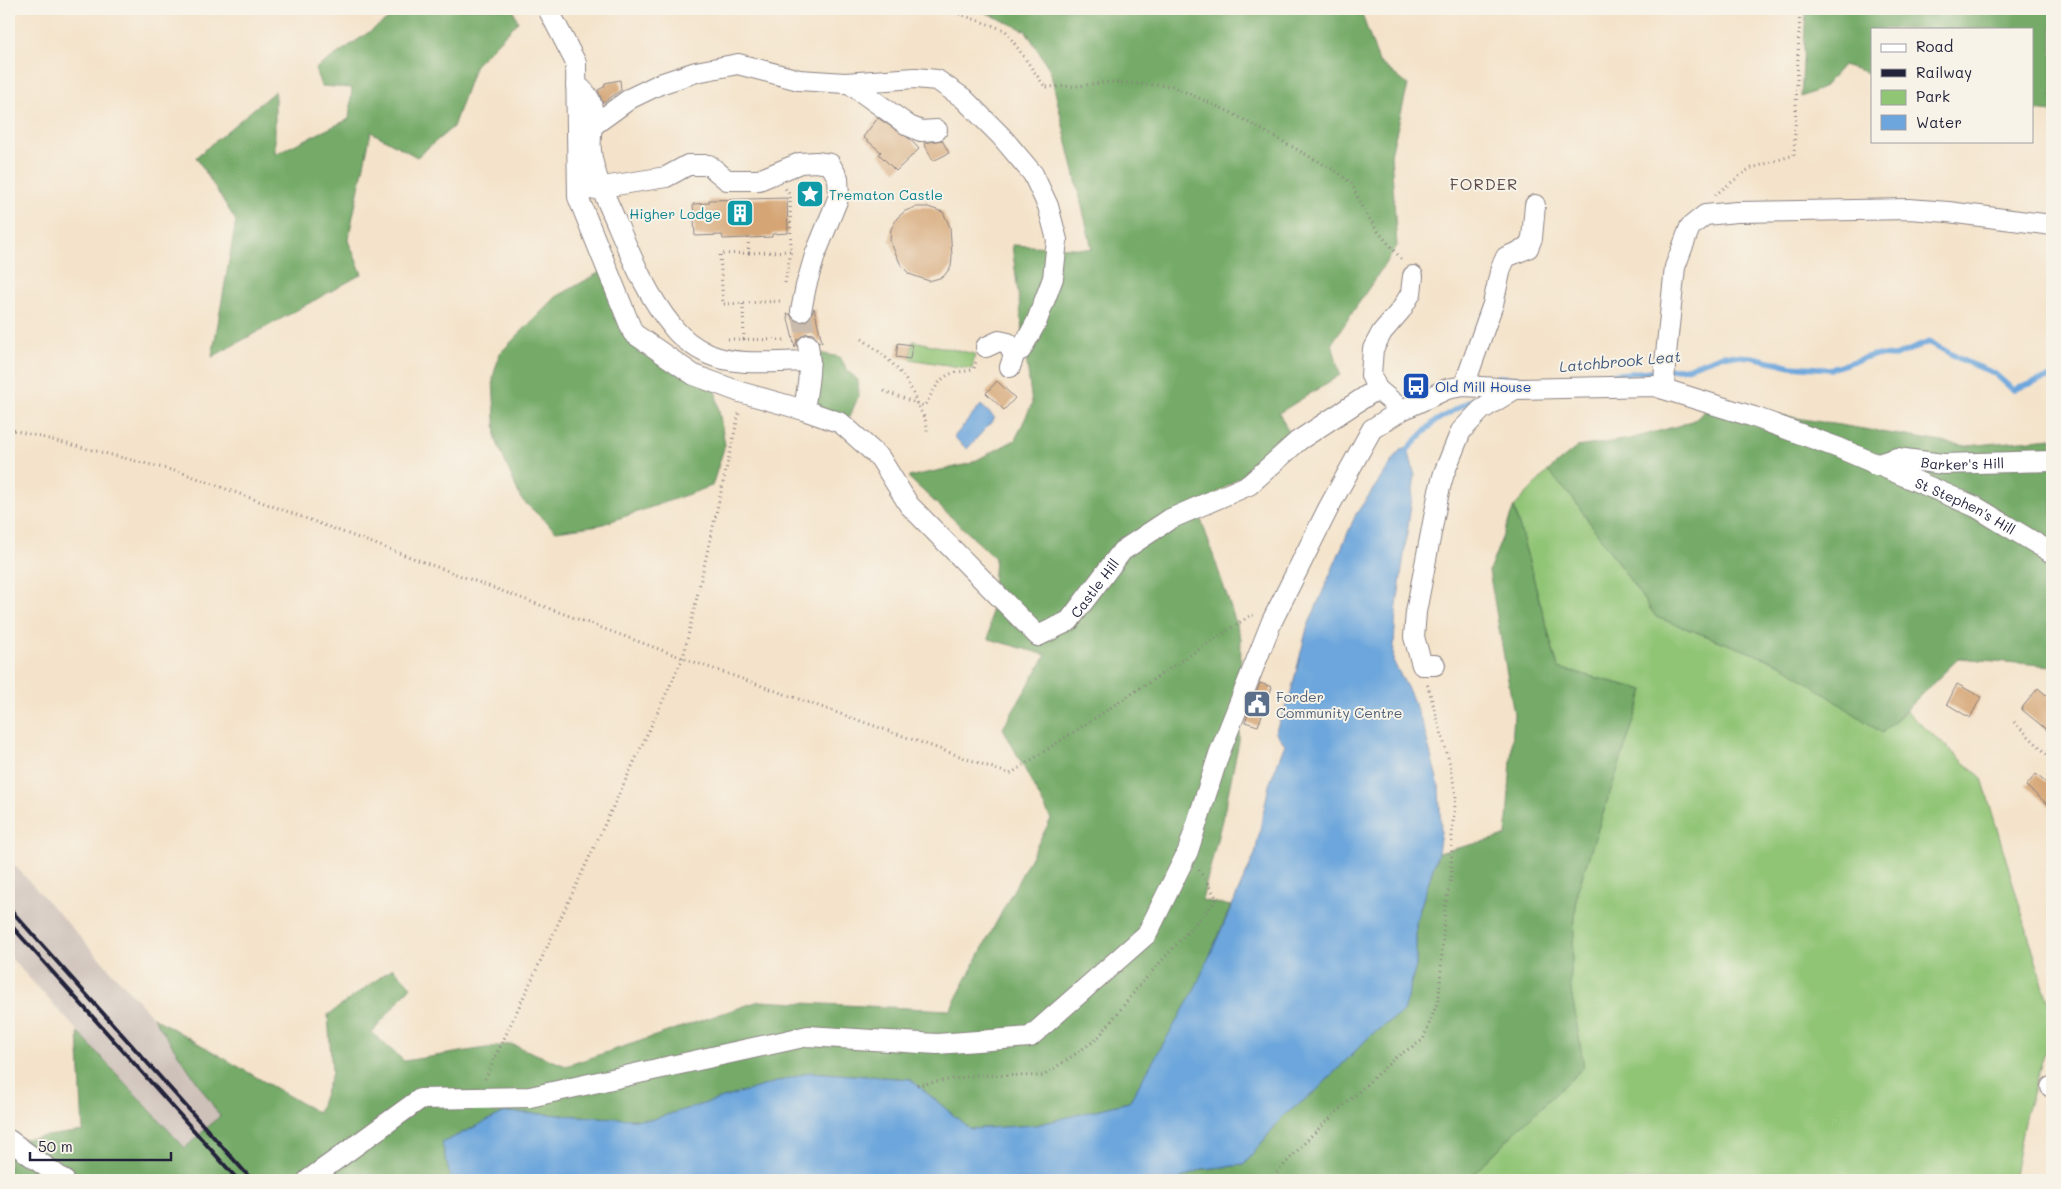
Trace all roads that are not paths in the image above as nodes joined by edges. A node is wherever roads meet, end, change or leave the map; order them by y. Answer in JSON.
{"nodes":[{"id":1,"x":548,"y":9,"type":"edge"},
{"id":2,"x":849,"y":83,"type":"junction"},
{"id":3,"x":576,"y":85,"type":"junction"},
{"id":4,"x":591,"y":128,"type":"junction"},
{"id":5,"x":937,"y":130,"type":"dead end"},
{"id":6,"x":601,"y":187,"type":"junction"},
{"id":7,"x":578,"y":191,"type":"junction"},
{"id":8,"x":1535,"y":205,"type":"dead end"},
{"id":9,"x":2052,"y":225,"type":"edge"},
{"id":10,"x":1413,"y":276,"type":"road end"},
{"id":11,"x":801,"y":311,"type":"tunnel mouth"},
{"id":12,"x":986,"y":347,"type":"road end"},
{"id":13,"x":1665,"y":376,"type":"junction"},
{"id":14,"x":1464,"y":386,"type":"junction"},
{"id":15,"x":1377,"y":389,"type":"junction"},
{"id":16,"x":1515,"y":389,"type":"junction"},
{"id":17,"x":804,"y":410,"type":"junction"},
{"id":18,"x":1402,"y":410,"type":"junction"},
{"id":19,"x":2052,"y":461,"type":"edge"},
{"id":20,"x":1875,"y":465,"type":"junction"},
{"id":21,"x":2052,"y":553,"type":"edge"},
{"id":22,"x":1428,"y":665,"type":"road end"},
{"id":23,"x":9,"y":1140,"type":"edge"},
{"id":24,"x":64,"y":1180,"type":"edge"},
{"id":25,"x":308,"y":1180,"type":"edge"}],
"edges":[{"from":1,"to":3,"type":"street","name":"Castle Hill"},
{"from":2,"to":4,"type":"street"},
{"from":2,"to":5,"type":"street"},
{"from":2,"to":12,"type":"street"},
{"from":3,"to":4,"type":"street"},
{"from":3,"to":7,"type":"street","name":"Castle Hill"},
{"from":4,"to":6,"type":"street"},
{"from":6,"to":7,"type":"street"},
{"from":6,"to":11,"type":"street"},
{"from":6,"to":17,"type":"street"},
{"from":7,"to":17,"type":"street","name":"Castle Hill"},
{"from":8,"to":14,"type":"street"},
{"from":9,"to":13,"type":"street"},
{"from":10,"to":15,"type":"street"},
{"from":13,"to":16,"type":"street","name":"St Stephen's Hill"},
{"from":13,"to":20,"type":"street","name":"St Stephen's Hill"},
{"from":14,"to":16,"type":"street","name":"St Stephen's Hill"},
{"from":14,"to":18,"type":"street","name":"St Stephen's Hill"},
{"from":15,"to":17,"type":"street","name":"Castle Hill"},
{"from":15,"to":18,"type":"street"},
{"from":16,"to":22,"type":"street"},
{"from":18,"to":25,"type":"street","name":"St Stephen's Hill"},
{"from":19,"to":20,"type":"street","name":"Barker's Hill"},
{"from":20,"to":21,"type":"street","name":"St Stephen's Hill"},
{"from":23,"to":24,"type":"street"}]}
